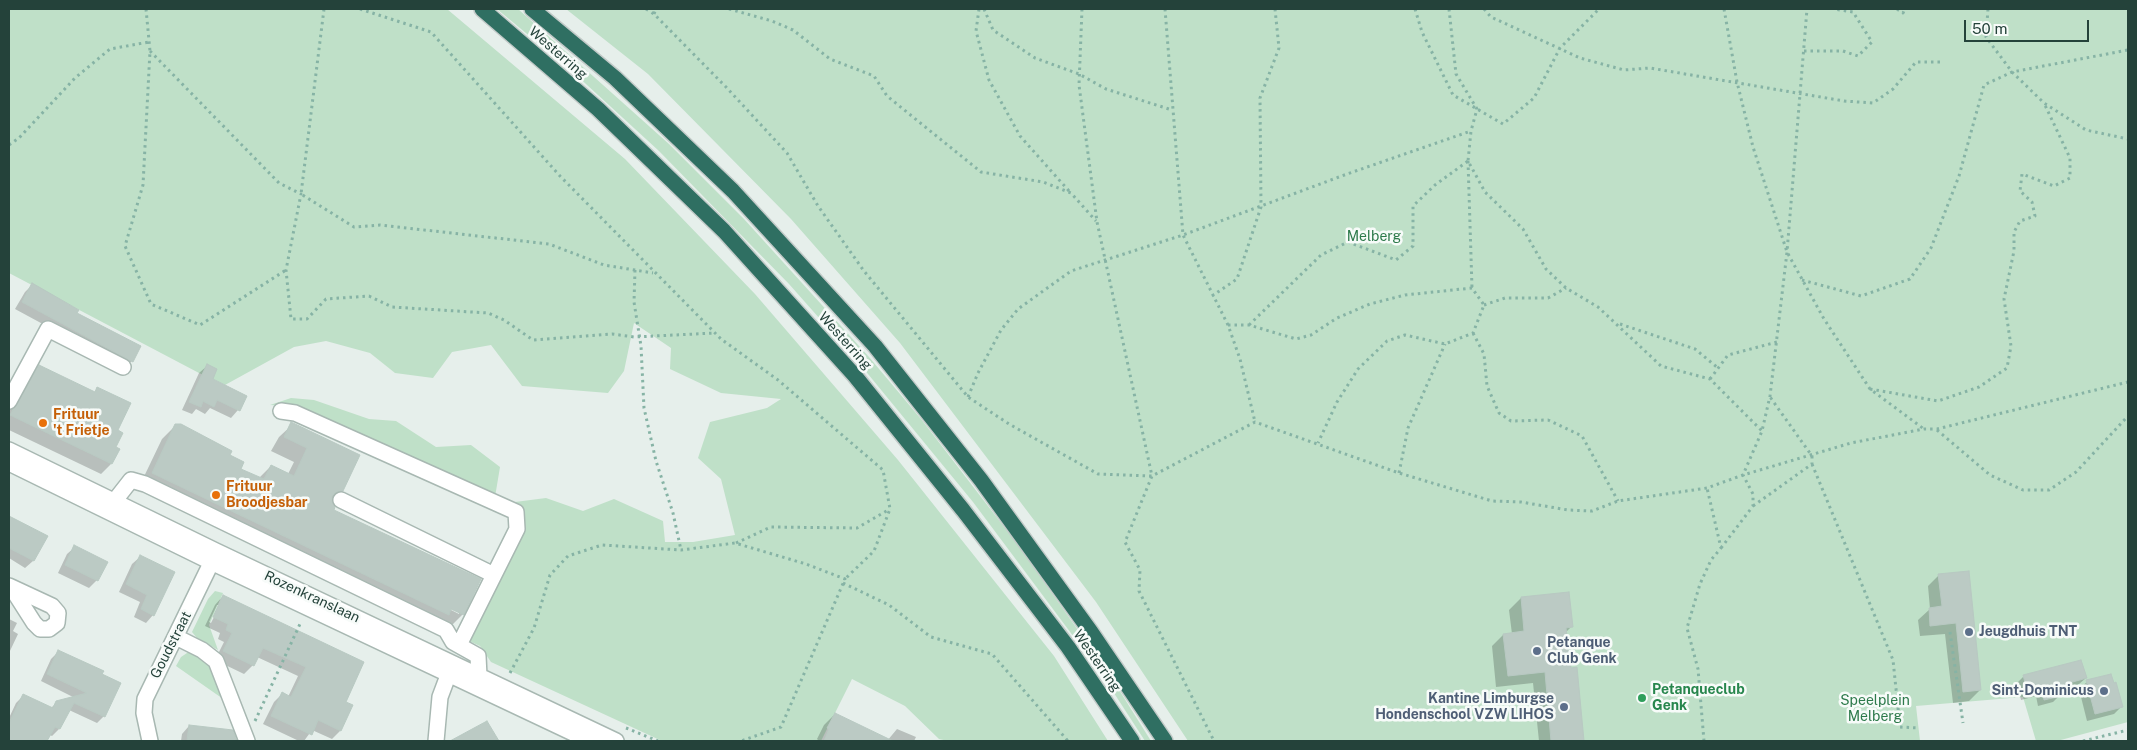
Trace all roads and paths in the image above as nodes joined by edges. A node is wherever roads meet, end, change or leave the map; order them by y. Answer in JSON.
{"nodes":[{"id":1,"x":146,"y":9,"type":"edge"},
{"id":2,"x":324,"y":9,"type":"edge"},
{"id":3,"x":360,"y":9,"type":"edge"},
{"id":4,"x":482,"y":9,"type":"edge"},
{"id":5,"x":532,"y":9,"type":"edge"},
{"id":6,"x":646,"y":9,"type":"edge"},
{"id":7,"x":656,"y":9,"type":"edge"},
{"id":8,"x":729,"y":9,"type":"edge"},
{"id":9,"x":978,"y":9,"type":"edge"},
{"id":10,"x":984,"y":9,"type":"edge"},
{"id":11,"x":1082,"y":9,"type":"edge"},
{"id":12,"x":1165,"y":9,"type":"edge"},
{"id":13,"x":1275,"y":9,"type":"edge"},
{"id":14,"x":1415,"y":9,"type":"edge"},
{"id":15,"x":1448,"y":9,"type":"edge"},
{"id":16,"x":1484,"y":9,"type":"edge"},
{"id":17,"x":1599,"y":9,"type":"edge"},
{"id":18,"x":1724,"y":9,"type":"edge"},
{"id":19,"x":1807,"y":9,"type":"edge"},
{"id":20,"x":1834,"y":9,"type":"edge"},
{"id":21,"x":1897,"y":9,"type":"edge"},
{"id":22,"x":1905,"y":9,"type":"edge"},
{"id":23,"x":1988,"y":9,"type":"edge"},
{"id":24,"x":654,"y":14,"type":"junction"},
{"id":25,"x":149,"y":42,"type":"junction"},
{"id":26,"x":1560,"y":48,"type":"junction"},
{"id":27,"x":2128,"y":50,"type":"edge"},
{"id":28,"x":150,"y":51,"type":"junction"},
{"id":29,"x":1804,"y":51,"type":"junction"},
{"id":30,"x":1940,"y":62,"type":"dead end"},
{"id":31,"x":2012,"y":72,"type":"junction"},
{"id":32,"x":1079,"y":74,"type":"junction"},
{"id":33,"x":1737,"y":82,"type":"junction"},
{"id":34,"x":1800,"y":94,"type":"junction"},
{"id":35,"x":2044,"y":103,"type":"junction"},
{"id":36,"x":1477,"y":109,"type":"junction"},
{"id":37,"x":1172,"y":110,"type":"junction"},
{"id":38,"x":1471,"y":131,"type":"junction"},
{"id":39,"x":2128,"y":139,"type":"edge"},
{"id":40,"x":9,"y":145,"type":"edge"},
{"id":41,"x":1468,"y":161,"type":"junction"},
{"id":42,"x":301,"y":194,"type":"junction"},
{"id":43,"x":1071,"y":194,"type":"junction"},
{"id":44,"x":1261,"y":207,"type":"junction"},
{"id":45,"x":1097,"y":222,"type":"junction"},
{"id":46,"x":1183,"y":235,"type":"junction"},
{"id":47,"x":1787,"y":252,"type":"junction"},
{"id":48,"x":1104,"y":260,"type":"junction"},
{"id":49,"x":286,"y":270,"type":"junction"},
{"id":50,"x":635,"y":270,"type":"junction"},
{"id":51,"x":654,"y":273,"type":"junction"},
{"id":52,"x":1802,"y":280,"type":"junction"},
{"id":53,"x":1472,"y":288,"type":"junction"},
{"id":54,"x":1566,"y":288,"type":"junction"},
{"id":55,"x":1212,"y":296,"type":"junction"},
{"id":56,"x":1484,"y":305,"type":"junction"},
{"id":57,"x":1618,"y":324,"type":"junction"},
{"id":58,"x":1228,"y":325,"type":"junction"},
{"id":59,"x":1249,"y":325,"type":"junction"},
{"id":60,"x":1473,"y":333,"type":"junction"},
{"id":61,"x":715,"y":334,"type":"junction"},
{"id":62,"x":639,"y":336,"type":"junction"},
{"id":63,"x":1777,"y":342,"type":"junction"},
{"id":64,"x":1445,"y":344,"type":"junction"},
{"id":65,"x":123,"y":367,"type":"dead end"},
{"id":66,"x":1718,"y":368,"type":"junction"},
{"id":67,"x":1710,"y":379,"type":"junction"},
{"id":68,"x":2128,"y":382,"type":"edge"},
{"id":69,"x":1870,"y":389,"type":"junction"},
{"id":70,"x":968,"y":396,"type":"junction"},
{"id":71,"x":1770,"y":396,"type":"junction"},
{"id":72,"x":9,"y":401,"type":"edge"},
{"id":73,"x":281,"y":411,"type":"dead end"},
{"id":74,"x":2128,"y":416,"type":"edge"},
{"id":75,"x":1255,"y":422,"type":"junction"},
{"id":76,"x":1924,"y":429,"type":"junction"},
{"id":77,"x":1937,"y":429,"type":"junction"},
{"id":78,"x":1762,"y":431,"type":"junction"},
{"id":79,"x":1318,"y":443,"type":"junction"},
{"id":80,"x":9,"y":450,"type":"edge"},
{"id":81,"x":1812,"y":456,"type":"junction"},
{"id":82,"x":9,"y":463,"type":"edge"},
{"id":83,"x":1812,"y":464,"type":"junction"},
{"id":84,"x":1399,"y":473,"type":"junction"},
{"id":85,"x":1743,"y":475,"type":"junction"},
{"id":86,"x":1152,"y":476,"type":"junction"},
{"id":87,"x":1707,"y":488,"type":"junction"},
{"id":88,"x":342,"y":500,"type":"dead end"},
{"id":89,"x":1618,"y":501,"type":"junction"},
{"id":90,"x":110,"y":506,"type":"junction"},
{"id":91,"x":1754,"y":506,"type":"junction"},
{"id":92,"x":890,"y":509,"type":"junction"},
{"id":93,"x":735,"y":543,"type":"junction"},
{"id":94,"x":1721,"y":548,"type":"junction"},
{"id":95,"x":681,"y":550,"type":"junction"},
{"id":96,"x":214,"y":556,"type":"junction"},
{"id":97,"x":494,"y":574,"type":"junction"},
{"id":98,"x":844,"y":581,"type":"junction"},
{"id":99,"x":300,"y":624,"type":"dead end"},
{"id":100,"x":1950,"y":632,"type":"dead end"},
{"id":101,"x":176,"y":638,"type":"junction"},
{"id":102,"x":459,"y":646,"type":"junction"},
{"id":103,"x":450,"y":669,"type":"junction"},
{"id":104,"x":510,"y":673,"type":"dead end"},
{"id":105,"x":479,"y":676,"type":"junction"},
{"id":106,"x":1963,"y":723,"type":"dead end"},
{"id":107,"x":1919,"y":728,"type":"dead end"},
{"id":108,"x":2128,"y":730,"type":"edge"},
{"id":109,"x":247,"y":740,"type":"edge"},
{"id":110,"x":150,"y":741,"type":"edge"},
{"id":111,"x":436,"y":741,"type":"edge"},
{"id":112,"x":590,"y":741,"type":"edge"},
{"id":113,"x":616,"y":741,"type":"edge"},
{"id":114,"x":741,"y":741,"type":"edge"},
{"id":115,"x":1068,"y":741,"type":"edge"},
{"id":116,"x":1132,"y":741,"type":"edge"},
{"id":117,"x":1166,"y":741,"type":"edge"},
{"id":118,"x":1214,"y":741,"type":"edge"},
{"id":119,"x":1704,"y":741,"type":"edge"},
{"id":120,"x":2083,"y":741,"type":"edge"}],
"edges":[{"from":1,"to":25,"type":"path"},
{"from":2,"to":42,"type":"path"},
{"from":3,"to":51,"type":"path"},
{"from":4,"to":116,"type":"highway","name":"Westerring"},
{"from":5,"to":117,"type":"highway","name":"Westerring"},
{"from":6,"to":24,"type":"path"},
{"from":7,"to":24,"type":"path"},
{"from":8,"to":43,"type":"path"},
{"from":9,"to":43,"type":"path"},
{"from":10,"to":32,"type":"path"},
{"from":11,"to":32,"type":"path"},
{"from":12,"to":37,"type":"path"},
{"from":13,"to":44,"type":"path"},
{"from":14,"to":36,"type":"path"},
{"from":15,"to":36,"type":"path"},
{"from":16,"to":26,"type":"path"},
{"from":17,"to":26,"type":"path"},
{"from":18,"to":33,"type":"path"},
{"from":19,"to":29,"type":"path"},
{"from":20,"to":29,"type":"path"},
{"from":21,"to":22,"type":"path"},
{"from":23,"to":31,"type":"path"},
{"from":24,"to":70,"type":"path"},
{"from":25,"to":28,"type":"path"},
{"from":25,"to":40,"type":"path"},
{"from":26,"to":33,"type":"path"},
{"from":26,"to":36,"type":"path"},
{"from":27,"to":31,"type":"path"},
{"from":28,"to":42,"type":"path"},
{"from":28,"to":49,"type":"path"},
{"from":29,"to":34,"type":"path"},
{"from":30,"to":34,"type":"path"},
{"from":31,"to":35,"type":"path"},
{"from":31,"to":52,"type":"path"},
{"from":32,"to":37,"type":"path"},
{"from":32,"to":45,"type":"path"},
{"from":33,"to":34,"type":"path"},
{"from":33,"to":47,"type":"path"},
{"from":34,"to":47,"type":"path"},
{"from":35,"to":39,"type":"path"},
{"from":35,"to":69,"type":"path"},
{"from":36,"to":38,"type":"path"},
{"from":37,"to":46,"type":"path"},
{"from":38,"to":41,"type":"path"},
{"from":38,"to":44,"type":"path"},
{"from":41,"to":53,"type":"path"},
{"from":41,"to":54,"type":"path"},
{"from":41,"to":59,"type":"path"},
{"from":42,"to":49,"type":"path"},
{"from":42,"to":50,"type":"path"},
{"from":43,"to":45,"type":"path"},
{"from":44,"to":46,"type":"path"},
{"from":44,"to":55,"type":"path"},
{"from":45,"to":48,"type":"path"},
{"from":46,"to":48,"type":"path"},
{"from":46,"to":55,"type":"path"},
{"from":47,"to":52,"type":"path"},
{"from":47,"to":63,"type":"path"},
{"from":48,"to":70,"type":"path"},
{"from":48,"to":86,"type":"path"},
{"from":49,"to":62,"type":"path"},
{"from":50,"to":51,"type":"path"},
{"from":50,"to":62,"type":"path"},
{"from":51,"to":61,"type":"path"},
{"from":52,"to":69,"type":"path"},
{"from":53,"to":56,"type":"path"},
{"from":53,"to":59,"type":"path"},
{"from":54,"to":56,"type":"path"},
{"from":54,"to":57,"type":"path"},
{"from":55,"to":58,"type":"path"},
{"from":56,"to":60,"type":"path"},
{"from":57,"to":66,"type":"path"},
{"from":57,"to":67,"type":"path"},
{"from":58,"to":59,"type":"path"},
{"from":58,"to":75,"type":"path"},
{"from":60,"to":64,"type":"path"},
{"from":60,"to":89,"type":"path"},
{"from":61,"to":62,"type":"path"},
{"from":61,"to":92,"type":"path"},
{"from":62,"to":95,"type":"path"},
{"from":63,"to":66,"type":"path"},
{"from":63,"to":71,"type":"path"},
{"from":64,"to":79,"type":"path"},
{"from":64,"to":84,"type":"path"},
{"from":65,"to":72,"type":"street"},
{"from":66,"to":67,"type":"path"},
{"from":67,"to":78,"type":"path"},
{"from":68,"to":77,"type":"path"},
{"from":69,"to":76,"type":"path"},
{"from":70,"to":86,"type":"path"},
{"from":71,"to":78,"type":"path"},
{"from":71,"to":81,"type":"path"},
{"from":73,"to":97,"type":"street"},
{"from":74,"to":77,"type":"path"},
{"from":75,"to":79,"type":"path"},
{"from":75,"to":86,"type":"path"},
{"from":76,"to":77,"type":"path"},
{"from":76,"to":81,"type":"path"},
{"from":78,"to":85,"type":"path"},
{"from":79,"to":84,"type":"path"},
{"from":80,"to":90,"type":"street","name":"Rozenkranslaan"},
{"from":81,"to":83,"type":"path"},
{"from":81,"to":85,"type":"path"},
{"from":82,"to":90,"type":"street","name":"Rozenkranslaan"},
{"from":83,"to":91,"type":"path"},
{"from":83,"to":107,"type":"path"},
{"from":84,"to":89,"type":"path"},
{"from":85,"to":87,"type":"path"},
{"from":85,"to":91,"type":"path"},
{"from":86,"to":118,"type":"path"},
{"from":87,"to":89,"type":"path"},
{"from":87,"to":94,"type":"path"},
{"from":88,"to":97,"type":"street"},
{"from":90,"to":96,"type":"street","name":"Rozenkranslaan"},
{"from":90,"to":102,"type":"street"},
{"from":91,"to":94,"type":"path"},
{"from":92,"to":93,"type":"path"},
{"from":92,"to":98,"type":"path"},
{"from":93,"to":95,"type":"path"},
{"from":93,"to":98,"type":"path"},
{"from":94,"to":119,"type":"path"},
{"from":95,"to":104,"type":"path"},
{"from":96,"to":101,"type":"street","name":"Goudstraat"},
{"from":96,"to":103,"type":"street","name":"Rozenkranslaan"},
{"from":97,"to":102,"type":"street"},
{"from":98,"to":114,"type":"path"},
{"from":98,"to":115,"type":"path"},
{"from":99,"to":109,"type":"path"},
{"from":100,"to":106,"type":"path"},
{"from":101,"to":109,"type":"street"},
{"from":101,"to":110,"type":"street","name":"Goudstraat"},
{"from":102,"to":105,"type":"street"},
{"from":103,"to":105,"type":"street","name":"Rozenkranslaan"},
{"from":103,"to":111,"type":"street"},
{"from":103,"to":112,"type":"street","name":"Rozenkranslaan"},
{"from":105,"to":113,"type":"street","name":"Rozenkranslaan"},
{"from":108,"to":120,"type":"path"}]}
